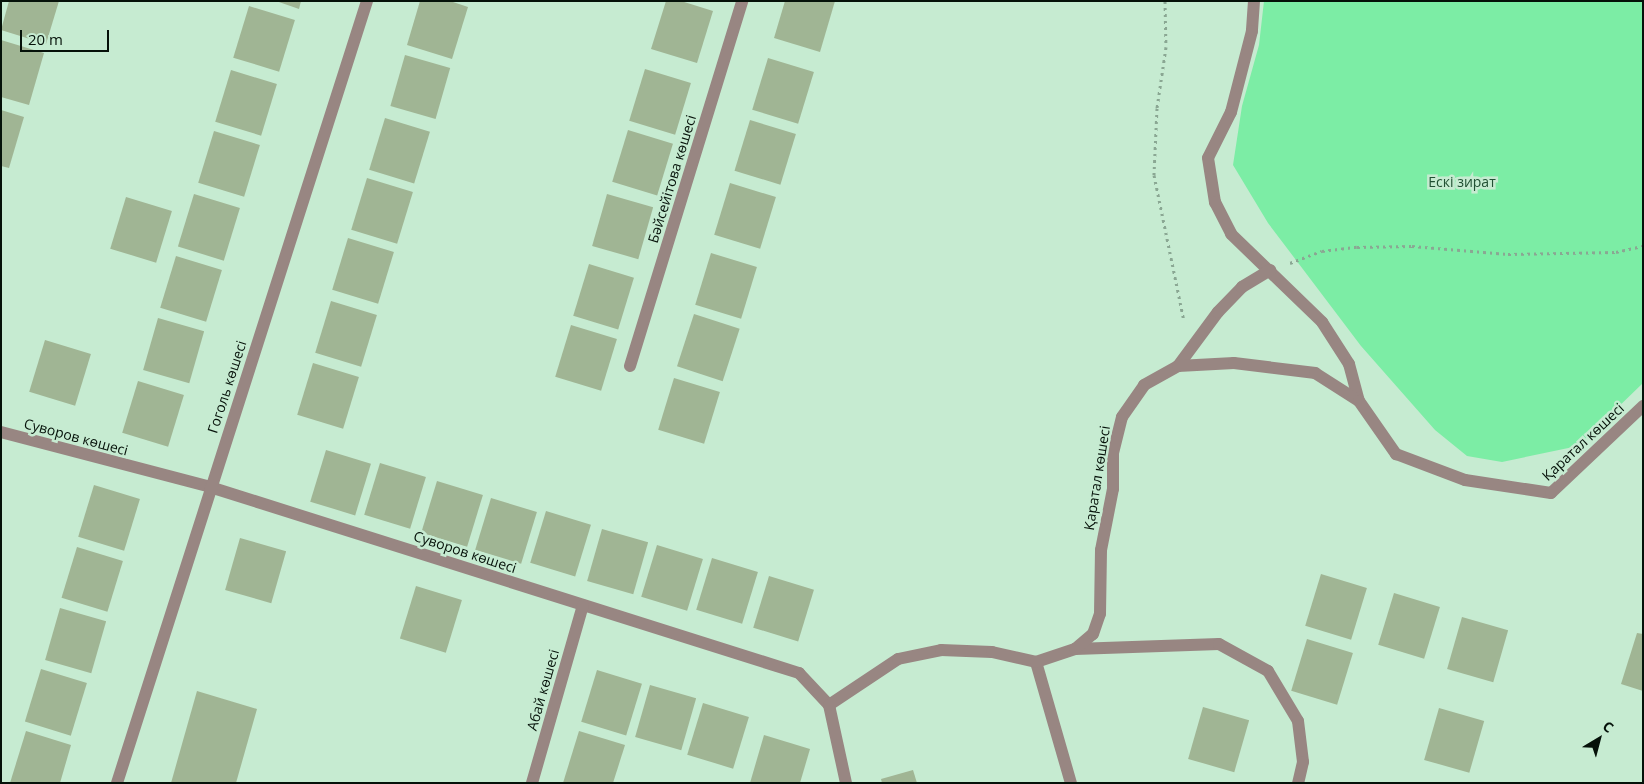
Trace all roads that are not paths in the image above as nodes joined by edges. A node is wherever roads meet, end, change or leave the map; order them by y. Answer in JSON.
{"nodes":[{"id":1,"x":367,"y":1,"type":"edge"},
{"id":2,"x":742,"y":1,"type":"edge"},
{"id":3,"x":1254,"y":1,"type":"edge"},
{"id":4,"x":1270,"y":270,"type":"junction"},
{"id":5,"x":630,"y":366,"type":"dead end"},
{"id":6,"x":1178,"y":366,"type":"junction"},
{"id":7,"x":1359,"y":402,"type":"junction"},
{"id":8,"x":1643,"y":406,"type":"edge"},
{"id":9,"x":1,"y":432,"type":"edge"},
{"id":10,"x":210,"y":487,"type":"junction"},
{"id":11,"x":583,"y":605,"type":"junction"},
{"id":12,"x":1075,"y":649,"type":"junction"},
{"id":13,"x":1036,"y":662,"type":"junction"},
{"id":14,"x":829,"y":705,"type":"junction"},
{"id":15,"x":117,"y":783,"type":"edge"},
{"id":16,"x":532,"y":783,"type":"edge"},
{"id":17,"x":846,"y":783,"type":"edge"},
{"id":18,"x":1072,"y":783,"type":"edge"},
{"id":19,"x":1298,"y":783,"type":"edge"}],
"edges":[{"from":1,"to":10,"type":"street","name":"Гоголь көшесі"},
{"from":2,"to":5,"type":"street","name":"Бәйсейітова көшесі"},
{"from":3,"to":4,"type":"street"},
{"from":4,"to":6,"type":"street"},
{"from":4,"to":7,"type":"street"},
{"from":6,"to":7,"type":"street","name":"Қаратал көшесі"},
{"from":6,"to":12,"type":"street","name":"Қаратал көшесі"},
{"from":7,"to":8,"type":"street","name":"Қаратал көшесі"},
{"from":9,"to":10,"type":"street","name":"Суворов көшесі"},
{"from":10,"to":11,"type":"street","name":"Суворов көшесі"},
{"from":10,"to":15,"type":"street","name":"Гоголь көшесі"},
{"from":11,"to":14,"type":"street","name":"Суворов көшесі"},
{"from":11,"to":16,"type":"street","name":"Абай көшесі"},
{"from":12,"to":13,"type":"street","name":"Қаратал көшесі"},
{"from":12,"to":19,"type":"street"},
{"from":13,"to":14,"type":"street"},
{"from":13,"to":18,"type":"street"},
{"from":14,"to":17,"type":"street"}]}
